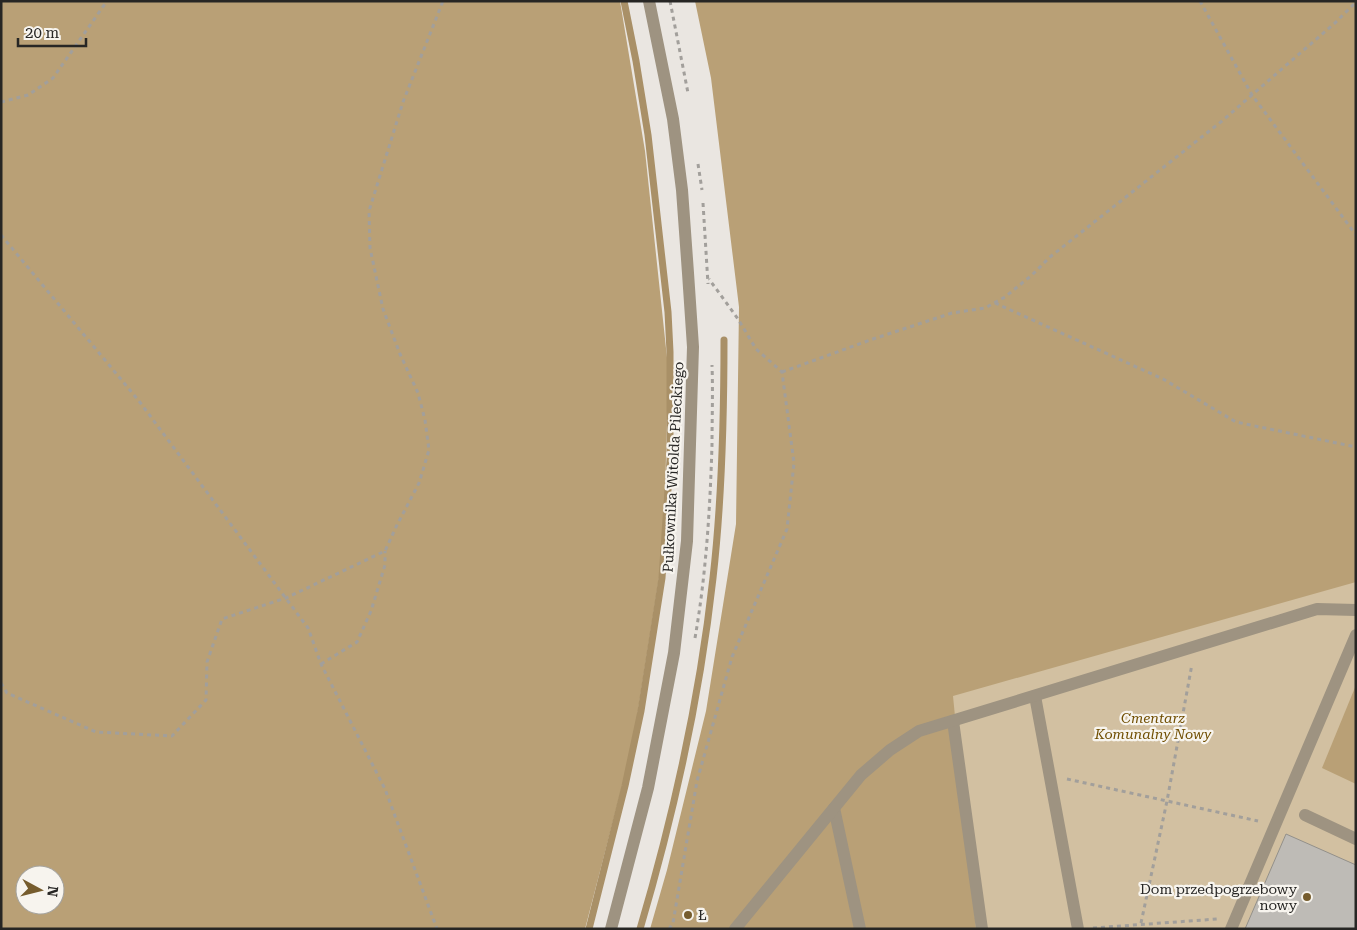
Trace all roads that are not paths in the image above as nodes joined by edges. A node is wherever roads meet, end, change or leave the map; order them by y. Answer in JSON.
{"nodes":[{"id":1,"x":649,"y":1,"type":"edge"},
{"id":2,"x":1356,"y":610,"type":"edge"},
{"id":3,"x":1356,"y":635,"type":"edge"},
{"id":4,"x":1035,"y":696,"type":"junction"},
{"id":5,"x":953,"y":721,"type":"junction"},
{"id":6,"x":834,"y":808,"type":"junction"},
{"id":7,"x":1305,"y":815,"type":"dead end"},
{"id":8,"x":1356,"y":839,"type":"edge"},
{"id":9,"x":1234,"y":923,"type":"edge"},
{"id":10,"x":611,"y":929,"type":"edge"},
{"id":11,"x":735,"y":929,"type":"edge"},
{"id":12,"x":860,"y":929,"type":"edge"},
{"id":13,"x":982,"y":929,"type":"edge"},
{"id":14,"x":1078,"y":929,"type":"edge"}],
"edges":[{"from":1,"to":10,"type":"street","name":"Pułkownika Witolda Pileckiego"},
{"from":2,"to":4,"type":"street"},
{"from":3,"to":9,"type":"street"},
{"from":4,"to":5,"type":"street"},
{"from":4,"to":14,"type":"street"},
{"from":5,"to":6,"type":"street"},
{"from":5,"to":13,"type":"street"},
{"from":6,"to":11,"type":"street"},
{"from":6,"to":12,"type":"street"},
{"from":7,"to":8,"type":"street"}]}
